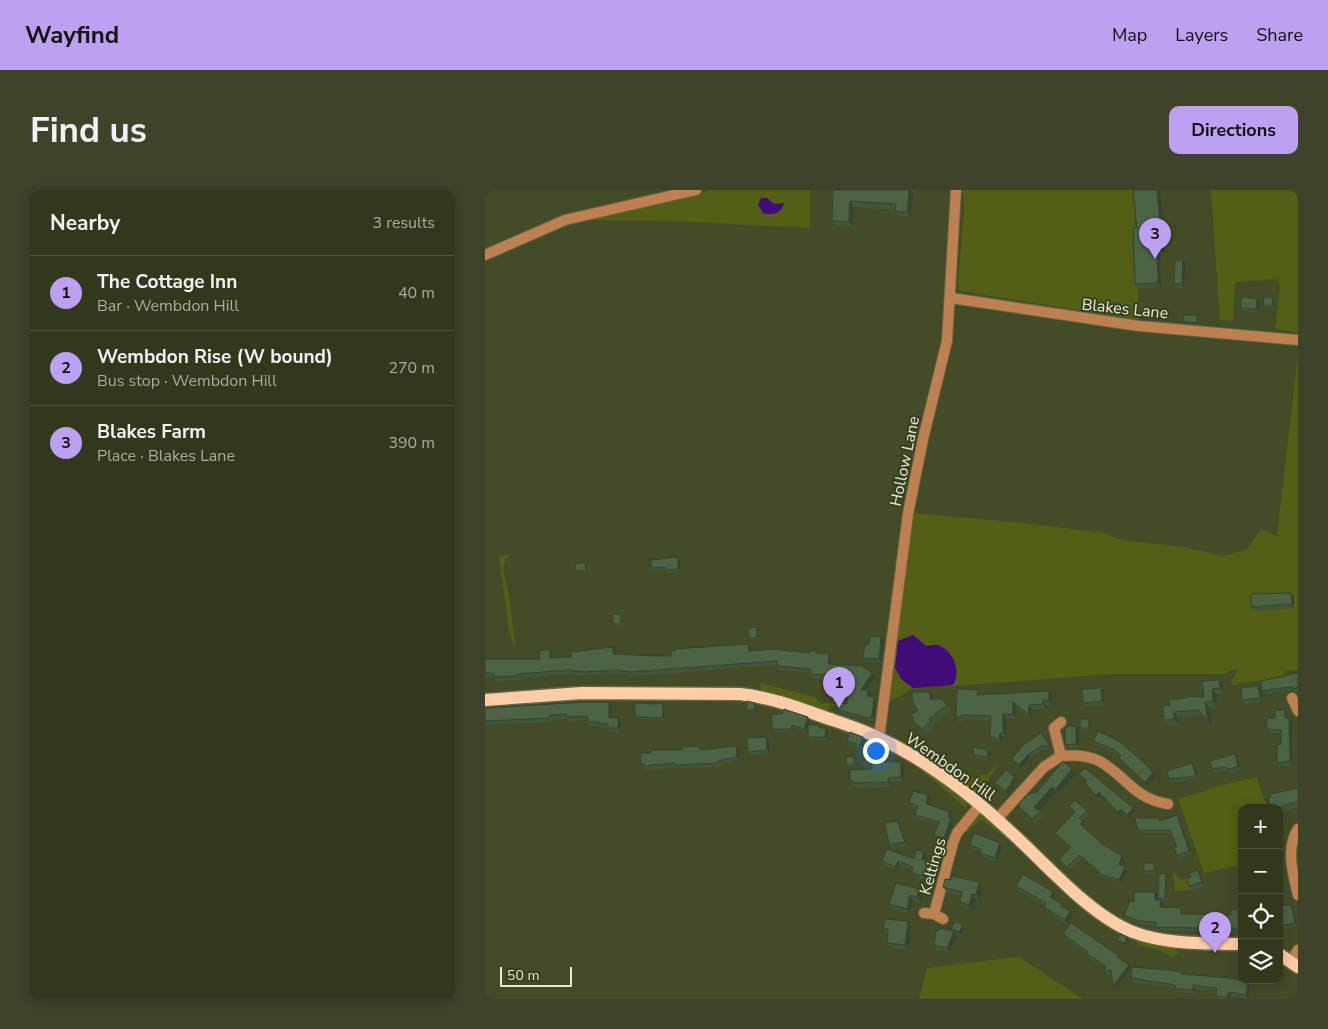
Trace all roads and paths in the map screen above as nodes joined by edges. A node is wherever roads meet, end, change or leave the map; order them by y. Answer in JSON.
{"nodes":[{"id":1,"x":696,"y":190,"type":"edge"},
{"id":2,"x":956,"y":190,"type":"edge"},
{"id":3,"x":485,"y":255,"type":"edge"},
{"id":4,"x":951,"y":298,"type":"junction"},
{"id":5,"x":1298,"y":340,"type":"edge"},
{"id":6,"x":1292,"y":698,"type":"dead end"},
{"id":7,"x":485,"y":700,"type":"edge"},
{"id":8,"x":1298,"y":711,"type":"edge"},
{"id":9,"x":1061,"y":722,"type":"dead end"},
{"id":10,"x":879,"y":738,"type":"junction"},
{"id":11,"x":1061,"y":756,"type":"junction"},
{"id":12,"x":1168,"y":804,"type":"dead end"},
{"id":13,"x":980,"y":805,"type":"junction"},
{"id":14,"x":997,"y":819,"type":"junction"},
{"id":15,"x":1298,"y":829,"type":"edge"},
{"id":16,"x":1298,"y":895,"type":"edge"},
{"id":17,"x":934,"y":915,"type":"dead end"},
{"id":18,"x":1238,"y":944,"type":"edge"},
{"id":19,"x":1283,"y":955,"type":"edge"},
{"id":20,"x":1296,"y":960,"type":"edge"}],
"edges":[{"from":1,"to":3,"type":"street"},
{"from":2,"to":4,"type":"street","name":"Hollow Lane"},
{"from":4,"to":5,"type":"street","name":"Blakes Lane"},
{"from":4,"to":10,"type":"street","name":"Hollow Lane"},
{"from":6,"to":8,"type":"street"},
{"from":7,"to":10,"type":"main road","name":"Wembdon Hill"},
{"from":9,"to":11,"type":"street"},
{"from":10,"to":13,"type":"main road","name":"Wembdon Hill"},
{"from":11,"to":12,"type":"street"},
{"from":11,"to":14,"type":"street"},
{"from":13,"to":14,"type":"main road","name":"Wembdon Hill"},
{"from":13,"to":17,"type":"street","name":"Keltings"},
{"from":14,"to":18,"type":"main road","name":"Wembdon Hill"},
{"from":15,"to":16,"type":"street"},
{"from":19,"to":20,"type":"main road"}]}
